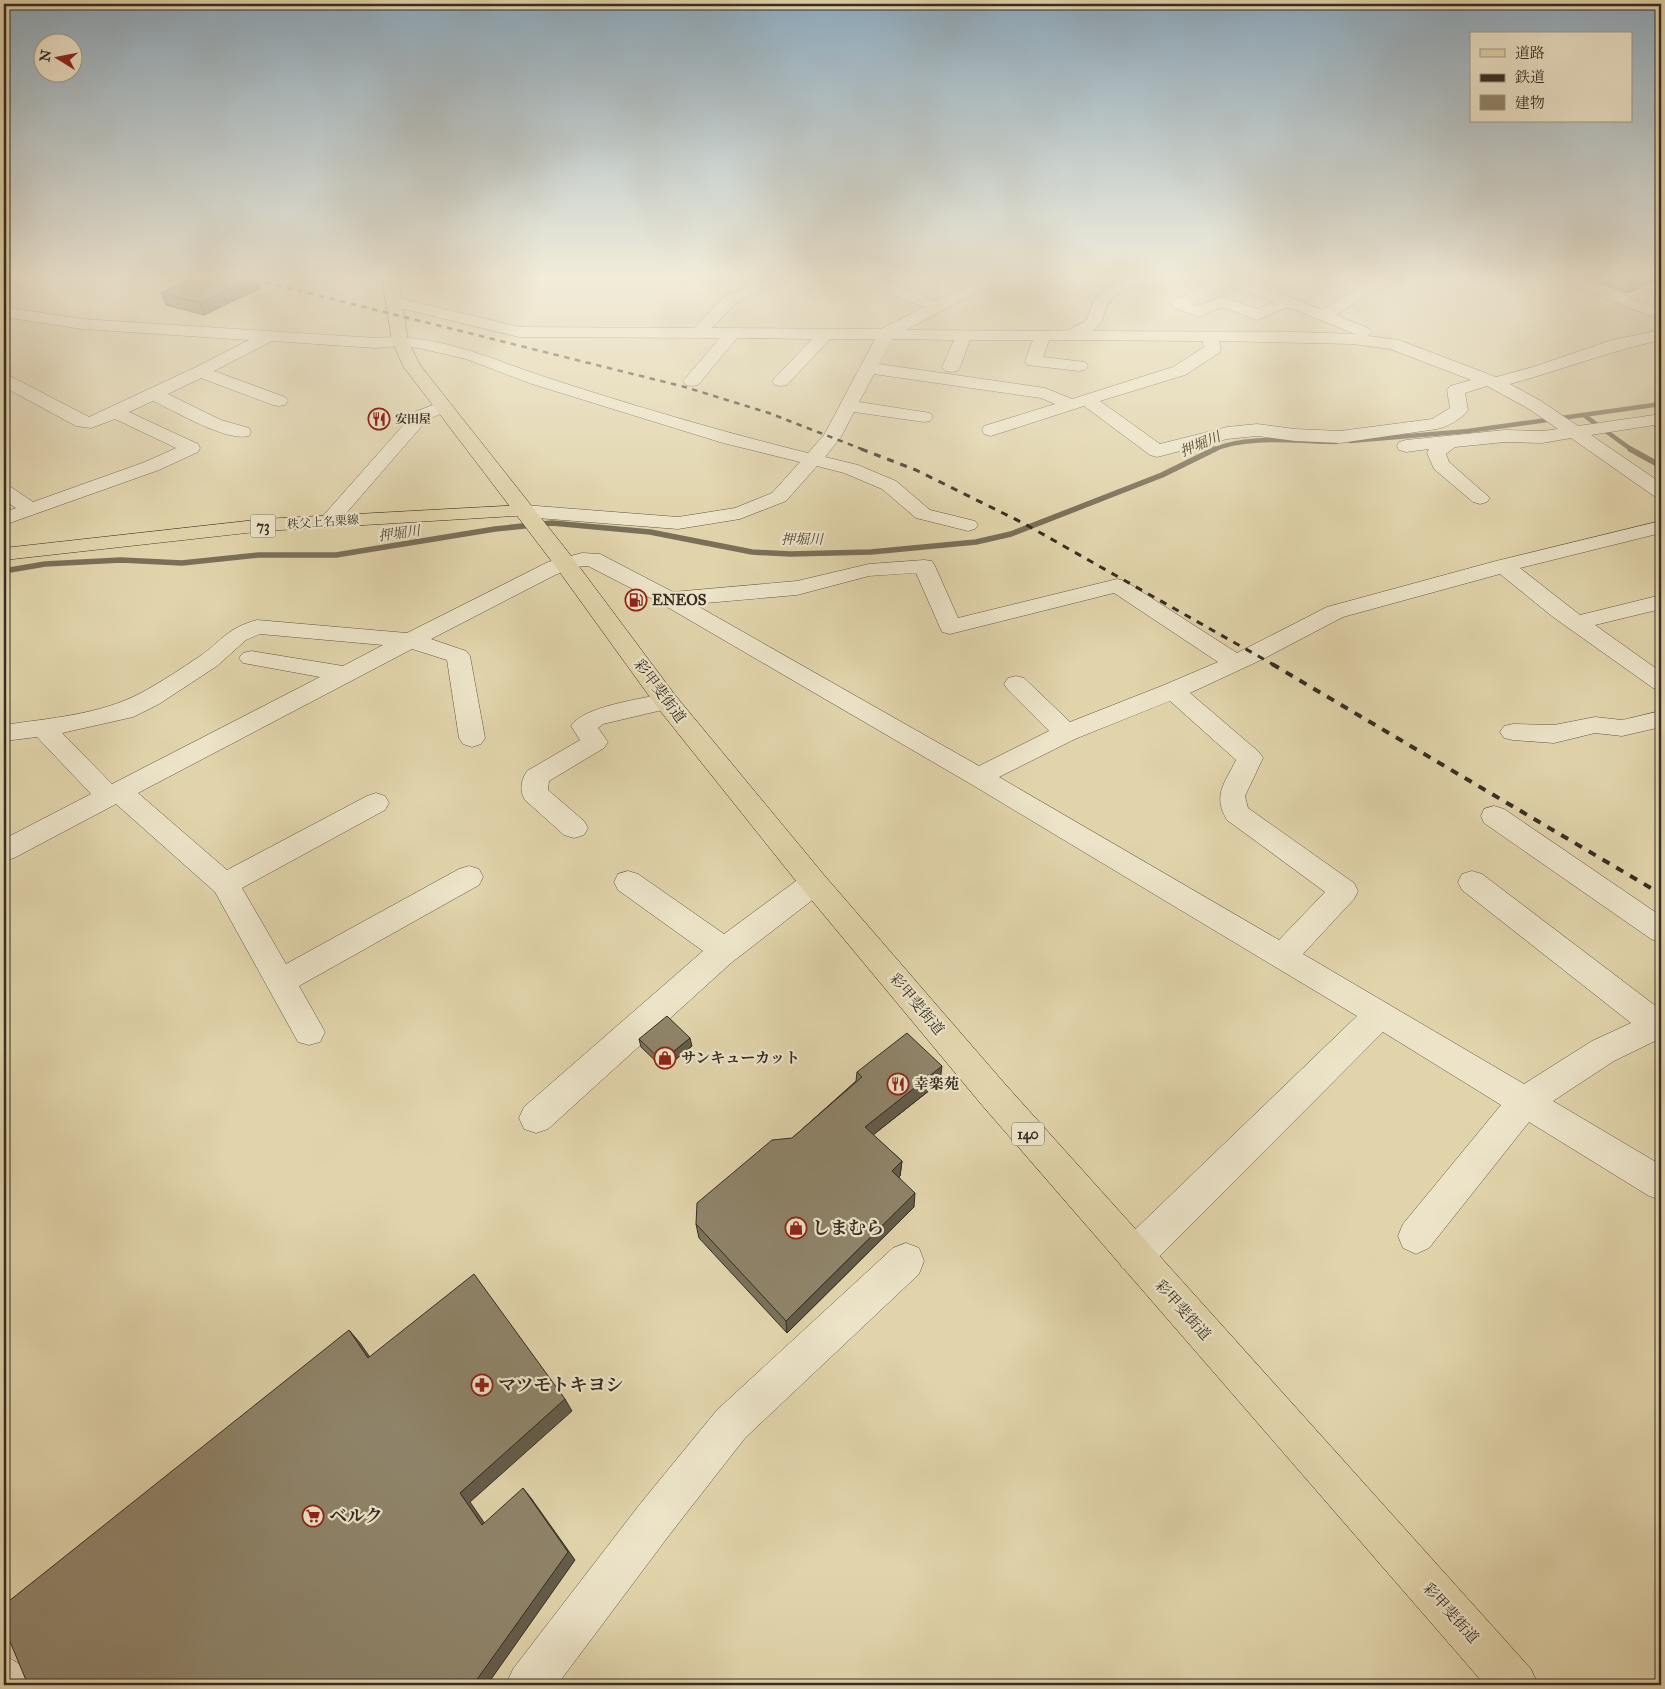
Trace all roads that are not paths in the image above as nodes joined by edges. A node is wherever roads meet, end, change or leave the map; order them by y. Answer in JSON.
{"nodes":[{"id":1,"x":231,"y":356,"type":"edge"},
{"id":2,"x":407,"y":356,"type":"edge"},
{"id":3,"x":474,"y":356,"type":"edge"},
{"id":4,"x":714,"y":356,"type":"edge"},
{"id":5,"x":805,"y":356,"type":"edge"},
{"id":6,"x":875,"y":356,"type":"edge"},
{"id":7,"x":955,"y":356,"type":"edge"},
{"id":8,"x":1035,"y":356,"type":"edge"},
{"id":9,"x":1202,"y":356,"type":"edge"},
{"id":10,"x":1423,"y":356,"type":"edge"},
{"id":11,"x":1584,"y":356,"type":"edge"},
{"id":12,"x":1079,"y":366,"type":"dead end"},
{"id":13,"x":950,"y":367,"type":"dead end"},
{"id":14,"x":869,"y":368,"type":"junction"},
{"id":15,"x":200,"y":372,"type":"junction"},
{"id":16,"x":4,"y":380,"type":"edge"},
{"id":17,"x":692,"y":381,"type":"dead end"},
{"id":18,"x":781,"y":381,"type":"dead end"},
{"id":19,"x":1491,"y":382,"type":"junction"},
{"id":20,"x":154,"y":394,"type":"junction"},
{"id":21,"x":278,"y":401,"type":"dead end"},
{"id":22,"x":1079,"y":402,"type":"junction"},
{"id":23,"x":443,"y":406,"type":"junction"},
{"id":24,"x":849,"y":406,"type":"junction"},
{"id":25,"x":115,"y":412,"type":"junction"},
{"id":26,"x":924,"y":418,"type":"dead end"},
{"id":27,"x":1661,"y":419,"type":"edge"},
{"id":28,"x":991,"y":430,"type":"dead end"},
{"id":29,"x":242,"y":432,"type":"dead end"},
{"id":30,"x":1574,"y":432,"type":"junction"},
{"id":31,"x":1321,"y":440,"type":"junction"},
{"id":32,"x":1449,"y":442,"type":"junction"},
{"id":33,"x":810,"y":460,"type":"junction"},
{"id":34,"x":4,"y":491,"type":"edge"},
{"id":35,"x":1661,"y":492,"type":"edge"},
{"id":36,"x":1480,"y":498,"type":"dead end"},
{"id":37,"x":31,"y":509,"type":"junction"},
{"id":38,"x":527,"y":516,"type":"junction"},
{"id":39,"x":4,"y":519,"type":"edge"},
{"id":40,"x":329,"y":521,"type":"junction"},
{"id":41,"x":968,"y":525,"type":"dead end"},
{"id":42,"x":1661,"y":527,"type":"edge"},
{"id":43,"x":4,"y":554,"type":"edge"},
{"id":44,"x":558,"y":555,"type":"junction"},
{"id":45,"x":1504,"y":566,"type":"junction"},
{"id":46,"x":670,"y":598,"type":"junction"},
{"id":47,"x":1661,"y":602,"type":"edge"},
{"id":48,"x":1577,"y":623,"type":"junction"},
{"id":49,"x":409,"y":640,"type":"junction"},
{"id":50,"x":251,"y":658,"type":"dead end"},
{"id":51,"x":1236,"y":663,"type":"junction"},
{"id":52,"x":348,"y":674,"type":"junction"},
{"id":53,"x":1661,"y":683,"type":"edge"},
{"id":54,"x":1016,"y":684,"type":"dead end"},
{"id":55,"x":1173,"y":691,"type":"junction"},
{"id":56,"x":666,"y":701,"type":"junction"},
{"id":57,"x":1661,"y":719,"type":"edge"},
{"id":58,"x":42,"y":727,"type":"junction"},
{"id":59,"x":1514,"y":732,"type":"dead end"},
{"id":60,"x":4,"y":733,"type":"edge"},
{"id":61,"x":1066,"y":733,"type":"junction"},
{"id":62,"x":472,"y":738,"type":"dead end"},
{"id":63,"x":978,"y":777,"type":"junction"},
{"id":64,"x":114,"y":794,"type":"junction"},
{"id":65,"x":376,"y":803,"type":"dead end"},
{"id":66,"x":1494,"y":816,"type":"dead end"},
{"id":67,"x":574,"y":828,"type":"dead end"},
{"id":68,"x":4,"y":851,"type":"edge"},
{"id":69,"x":469,"y":877,"type":"dead end"},
{"id":70,"x":628,"y":882,"type":"dead end"},
{"id":71,"x":1472,"y":882,"type":"dead end"},
{"id":72,"x":814,"y":883,"type":"junction"},
{"id":73,"x":225,"y":884,"type":"junction"},
{"id":74,"x":1661,"y":931,"type":"edge"},
{"id":75,"x":724,"y":950,"type":"junction"},
{"id":76,"x":1281,"y":957,"type":"junction"},
{"id":77,"x":281,"y":981,"type":"junction"},
{"id":78,"x":1380,"y":1014,"type":"junction"},
{"id":79,"x":1659,"y":1024,"type":"edge"},
{"id":80,"x":309,"y":1032,"type":"dead end"},
{"id":81,"x":1524,"y":1102,"type":"junction"},
{"id":82,"x":536,"y":1118,"type":"dead end"},
{"id":83,"x":1661,"y":1184,"type":"edge"},
{"id":84,"x":1416,"y":1236,"type":"dead end"},
{"id":85,"x":1135,"y":1255,"type":"junction"},
{"id":86,"x":906,"y":1261,"type":"dead end"},
{"id":87,"x":4,"y":1679,"type":"edge"},
{"id":88,"x":8,"y":1685,"type":"edge"},
{"id":89,"x":529,"y":1685,"type":"edge"},
{"id":90,"x":1515,"y":1685,"type":"edge"}],
"edges":[{"from":1,"to":15,"type":"street"},
{"from":2,"to":23,"type":"main road","name":"彩甲斐街道","number":"140"},
{"from":3,"to":33,"type":"street"},
{"from":4,"to":17,"type":"street"},
{"from":5,"to":18,"type":"street"},
{"from":6,"to":14,"type":"street"},
{"from":7,"to":13,"type":"street"},
{"from":8,"to":12,"type":"street"},
{"from":9,"to":22,"type":"street"},
{"from":10,"to":19,"type":"street"},
{"from":11,"to":19,"type":"street"},
{"from":14,"to":22,"type":"street"},
{"from":14,"to":24,"type":"street"},
{"from":15,"to":20,"type":"street"},
{"from":15,"to":21,"type":"street"},
{"from":16,"to":25,"type":"street"},
{"from":19,"to":30,"type":"street"},
{"from":19,"to":31,"type":"street"},
{"from":20,"to":25,"type":"street"},
{"from":20,"to":29,"type":"street"},
{"from":22,"to":28,"type":"street"},
{"from":22,"to":31,"type":"street"},
{"from":23,"to":38,"type":"main road","name":"彩甲斐街道","number":"140"},
{"from":23,"to":40,"type":"street"},
{"from":24,"to":26,"type":"street"},
{"from":24,"to":33,"type":"street"},
{"from":25,"to":37,"type":"street"},
{"from":27,"to":30,"type":"street"},
{"from":30,"to":32,"type":"street"},
{"from":30,"to":35,"type":"street"},
{"from":31,"to":32,"type":"street"},
{"from":32,"to":36,"type":"street"},
{"from":33,"to":38,"type":"street"},
{"from":33,"to":41,"type":"street"},
{"from":34,"to":37,"type":"street"},
{"from":37,"to":39,"type":"street"},
{"from":38,"to":40,"type":"main road","name":"秩父上名栗線","number":"73"},
{"from":38,"to":44,"type":"main road","name":"彩甲斐街道","number":"140"},
{"from":40,"to":43,"type":"main road","name":"秩父上名栗線","number":"73"},
{"from":42,"to":45,"type":"street"},
{"from":44,"to":46,"type":"street"},
{"from":44,"to":49,"type":"street"},
{"from":44,"to":56,"type":"main road","name":"彩甲斐街道","number":"140"},
{"from":45,"to":48,"type":"street"},
{"from":45,"to":51,"type":"street"},
{"from":46,"to":51,"type":"street"},
{"from":46,"to":63,"type":"street"},
{"from":47,"to":48,"type":"street"},
{"from":48,"to":53,"type":"street"},
{"from":49,"to":52,"type":"street"},
{"from":49,"to":58,"type":"street"},
{"from":49,"to":62,"type":"street"},
{"from":50,"to":52,"type":"street"},
{"from":51,"to":55,"type":"street"},
{"from":52,"to":64,"type":"street"},
{"from":54,"to":61,"type":"street"},
{"from":55,"to":61,"type":"street"},
{"from":55,"to":76,"type":"street"},
{"from":56,"to":67,"type":"street"},
{"from":56,"to":72,"type":"main road","name":"彩甲斐街道","number":"140"},
{"from":57,"to":59,"type":"street"},
{"from":58,"to":60,"type":"street"},
{"from":58,"to":64,"type":"street"},
{"from":61,"to":63,"type":"street"},
{"from":63,"to":76,"type":"street"},
{"from":64,"to":68,"type":"street"},
{"from":64,"to":73,"type":"street"},
{"from":65,"to":73,"type":"street"},
{"from":66,"to":74,"type":"street"},
{"from":69,"to":77,"type":"street"},
{"from":70,"to":75,"type":"street"},
{"from":71,"to":79,"type":"street"},
{"from":72,"to":75,"type":"street"},
{"from":72,"to":85,"type":"main road","name":"彩甲斐街道","number":"140"},
{"from":73,"to":77,"type":"street"},
{"from":75,"to":82,"type":"street"},
{"from":76,"to":78,"type":"street"},
{"from":77,"to":80,"type":"street"},
{"from":78,"to":81,"type":"street"},
{"from":78,"to":85,"type":"street"},
{"from":79,"to":81,"type":"street"},
{"from":81,"to":83,"type":"street"},
{"from":81,"to":84,"type":"street"},
{"from":85,"to":90,"type":"main road","name":"彩甲斐街道","number":"140"},
{"from":86,"to":89,"type":"street"},
{"from":87,"to":88,"type":"street"}]}
